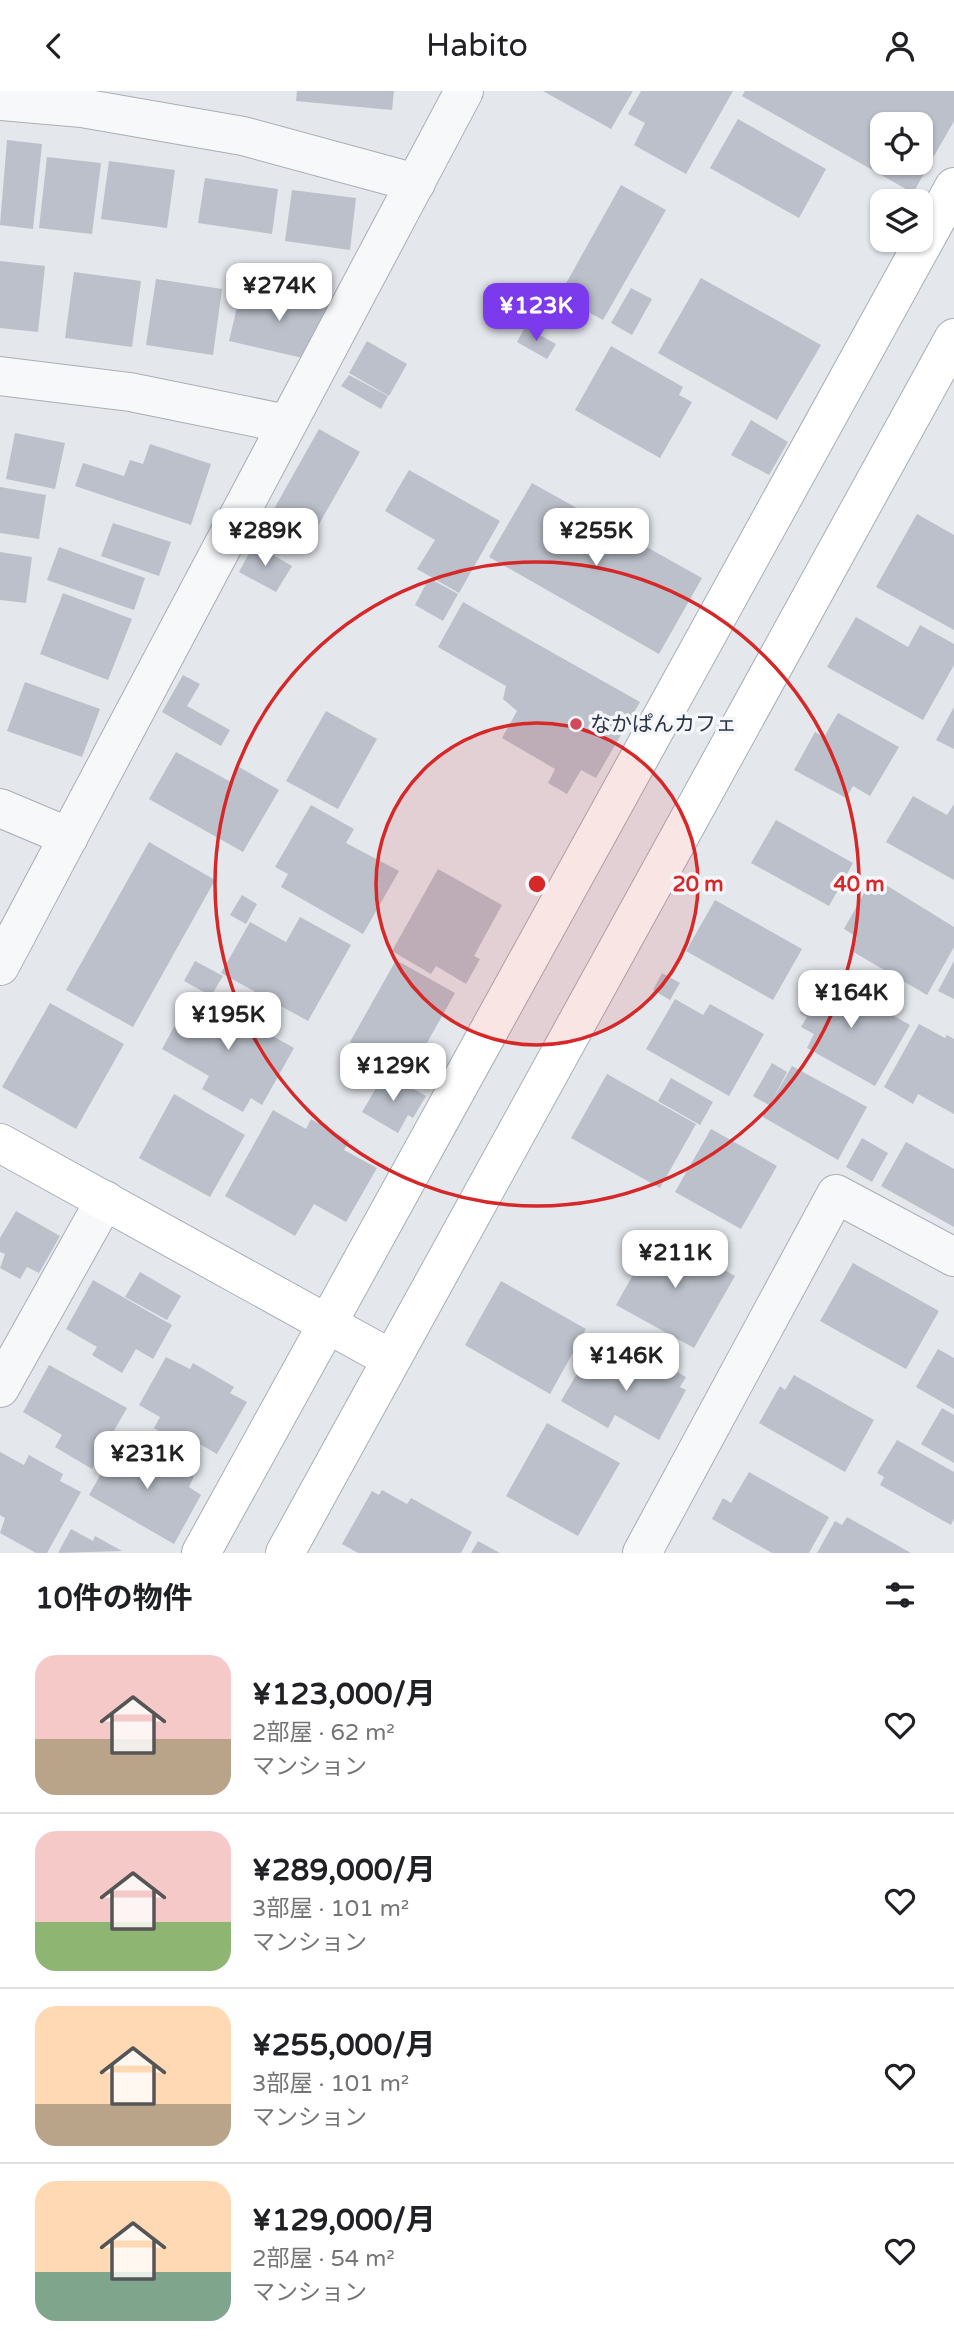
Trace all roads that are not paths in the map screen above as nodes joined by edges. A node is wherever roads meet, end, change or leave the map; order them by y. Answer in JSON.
{"nodes":[{"id":1,"x":464,"y":91,"type":"edge"},
{"id":2,"x":0,"y":101,"type":"edge"},
{"id":3,"x":416,"y":183,"type":"junction"},
{"id":4,"x":954,"y":187,"type":"edge"},
{"id":5,"x":954,"y":338,"type":"edge"},
{"id":6,"x":0,"y":376,"type":"edge"},
{"id":7,"x":288,"y":424,"type":"junction"},
{"id":8,"x":0,"y":808,"type":"edge"},
{"id":9,"x":69,"y":837,"type":"junction"},
{"id":10,"x":0,"y":966,"type":"edge"},
{"id":11,"x":0,"y":1143,"type":"edge"},
{"id":12,"x":105,"y":1200,"type":"junction"},
{"id":13,"x":954,"y":1257,"type":"edge"},
{"id":14,"x":328,"y":1322,"type":"junction"},
{"id":15,"x":391,"y":1359,"type":"junction"},
{"id":16,"x":0,"y":1388,"type":"edge"},
{"id":17,"x":201,"y":1553,"type":"edge"},
{"id":18,"x":285,"y":1553,"type":"edge"},
{"id":19,"x":642,"y":1553,"type":"edge"}],
"edges":[{"from":1,"to":3,"type":"street"},
{"from":2,"to":3,"type":"street"},
{"from":3,"to":7,"type":"street"},
{"from":4,"to":14,"type":"street"},
{"from":5,"to":15,"type":"street"},
{"from":6,"to":7,"type":"street"},
{"from":7,"to":9,"type":"street"},
{"from":8,"to":9,"type":"street"},
{"from":9,"to":10,"type":"street"},
{"from":11,"to":12,"type":"street"},
{"from":12,"to":14,"type":"street"},
{"from":12,"to":16,"type":"street"},
{"from":13,"to":19,"type":"street"},
{"from":14,"to":15,"type":"street"},
{"from":14,"to":17,"type":"street"},
{"from":15,"to":18,"type":"street"}]}
